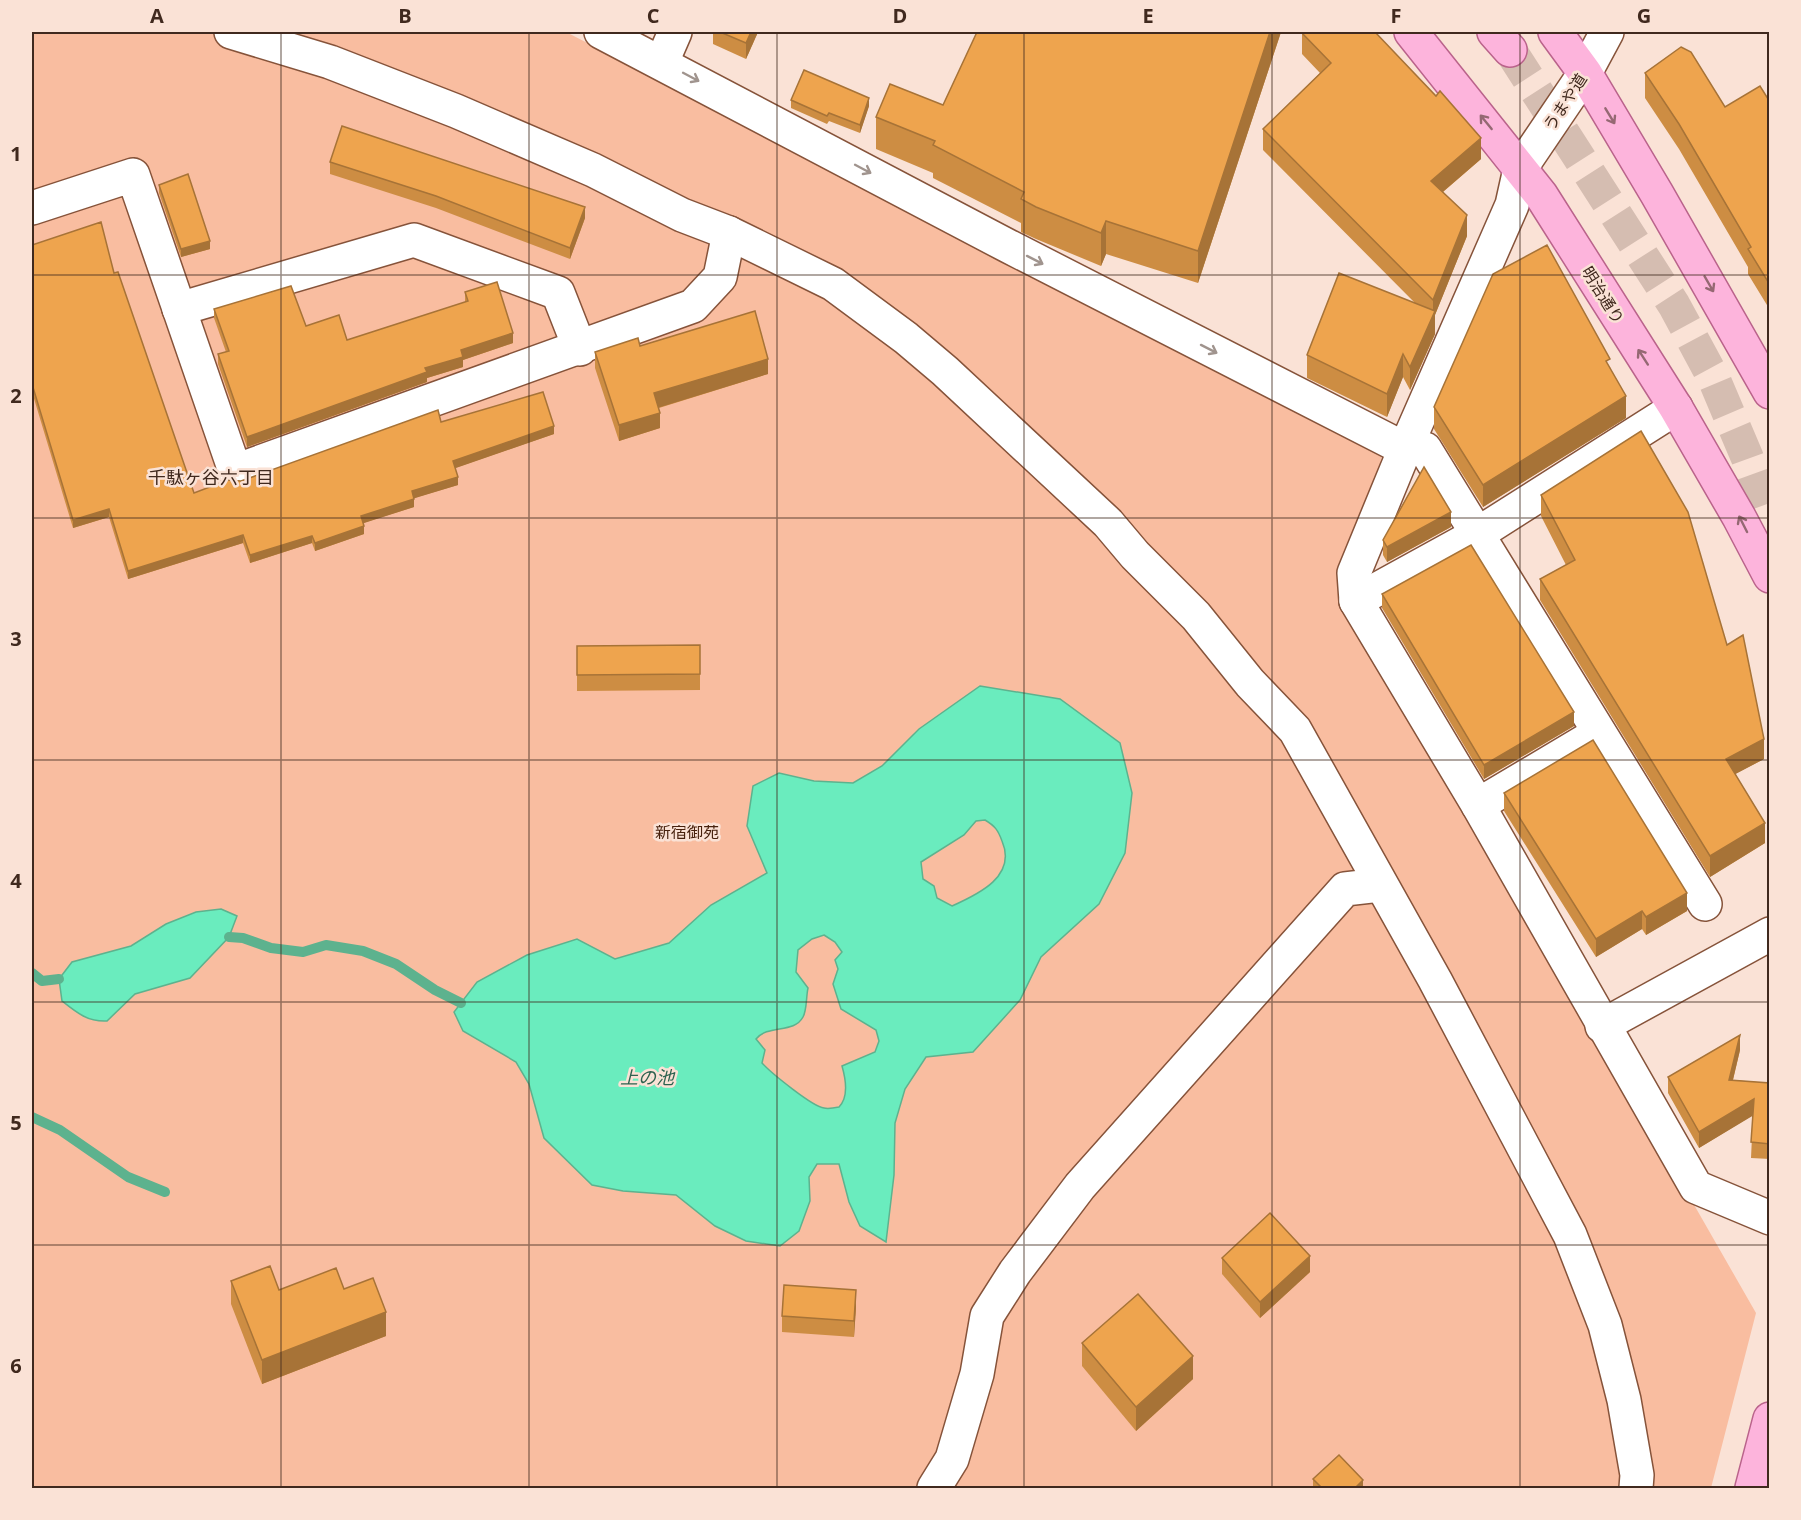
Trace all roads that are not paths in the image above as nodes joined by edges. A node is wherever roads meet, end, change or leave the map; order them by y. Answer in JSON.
{"nodes":[{"id":1,"x":231,"y":32,"type":"edge"},
{"id":2,"x":601,"y":32,"type":"edge"},
{"id":3,"x":675,"y":32,"type":"edge"},
{"id":4,"x":1411,"y":32,"type":"edge"},
{"id":5,"x":1555,"y":32,"type":"edge"},
{"id":6,"x":1607,"y":32,"type":"edge"},
{"id":7,"x":662,"y":62,"type":"junction"},
{"id":8,"x":1585,"y":73,"type":"junction"},
{"id":9,"x":1520,"y":169,"type":"junction"},
{"id":10,"x":32,"y":208,"type":"edge"},
{"id":11,"x":729,"y":233,"type":"junction"},
{"id":12,"x":178,"y":309,"type":"junction"},
{"id":13,"x":580,"y":349,"type":"junction"},
{"id":14,"x":1770,"y":392,"type":"edge"},
{"id":15,"x":1676,"y":408,"type":"junction"},
{"id":16,"x":1405,"y":449,"type":"junction"},
{"id":17,"x":1476,"y":535,"type":"junction"},
{"id":18,"x":1770,"y":576,"type":"edge"},
{"id":19,"x":1356,"y":601,"type":"junction"},
{"id":20,"x":1599,"y":733,"type":"junction"},
{"id":21,"x":1478,"y":805,"type":"junction"},
{"id":22,"x":1380,"y":885,"type":"junction"},
{"id":23,"x":1705,"y":904,"type":"dead end"},
{"id":24,"x":1770,"y":934,"type":"edge"},
{"id":25,"x":1602,"y":1026,"type":"junction"},
{"id":26,"x":1770,"y":1218,"type":"edge"},
{"id":27,"x":1770,"y":1419,"type":"edge"},
{"id":28,"x":934,"y":1488,"type":"edge"},
{"id":29,"x":1636,"y":1488,"type":"edge"},
{"id":30,"x":1752,"y":1488,"type":"edge"}],
"edges":[{"from":1,"to":11,"type":"street"},
{"from":2,"to":7,"type":"street"},
{"from":3,"to":7,"type":"street"},
{"from":9,"to":4,"type":"main road","name":"明治通り","one_way":true},
{"from":5,"to":8,"type":"main road"},
{"from":6,"to":8,"type":"street","name":"うまや道"},
{"from":7,"to":16,"type":"street","one_way":true},
{"from":8,"to":9,"type":"street","name":"うまや道"},
{"from":8,"to":14,"type":"main road","one_way":true},
{"from":15,"to":9,"type":"main road","name":"明治通り","one_way":true},
{"from":9,"to":16,"type":"street"},
{"from":10,"to":12,"type":"street"},
{"from":11,"to":13,"type":"street"},
{"from":11,"to":22,"type":"street"},
{"from":12,"to":13,"type":"street"},
{"from":12,"to":13,"type":"street"},
{"from":15,"to":17,"type":"street"},
{"from":18,"to":15,"type":"main road","name":"明治通り","one_way":true},
{"from":16,"to":17,"type":"street"},
{"from":16,"to":19,"type":"street"},
{"from":17,"to":19,"type":"street"},
{"from":17,"to":20,"type":"street"},
{"from":19,"to":21,"type":"street"},
{"from":20,"to":21,"type":"street"},
{"from":20,"to":23,"type":"street"},
{"from":21,"to":25,"type":"street"},
{"from":22,"to":28,"type":"street"},
{"from":22,"to":29,"type":"street"},
{"from":24,"to":25,"type":"street"},
{"from":25,"to":26,"type":"street"},
{"from":27,"to":30,"type":"main road"}]}
